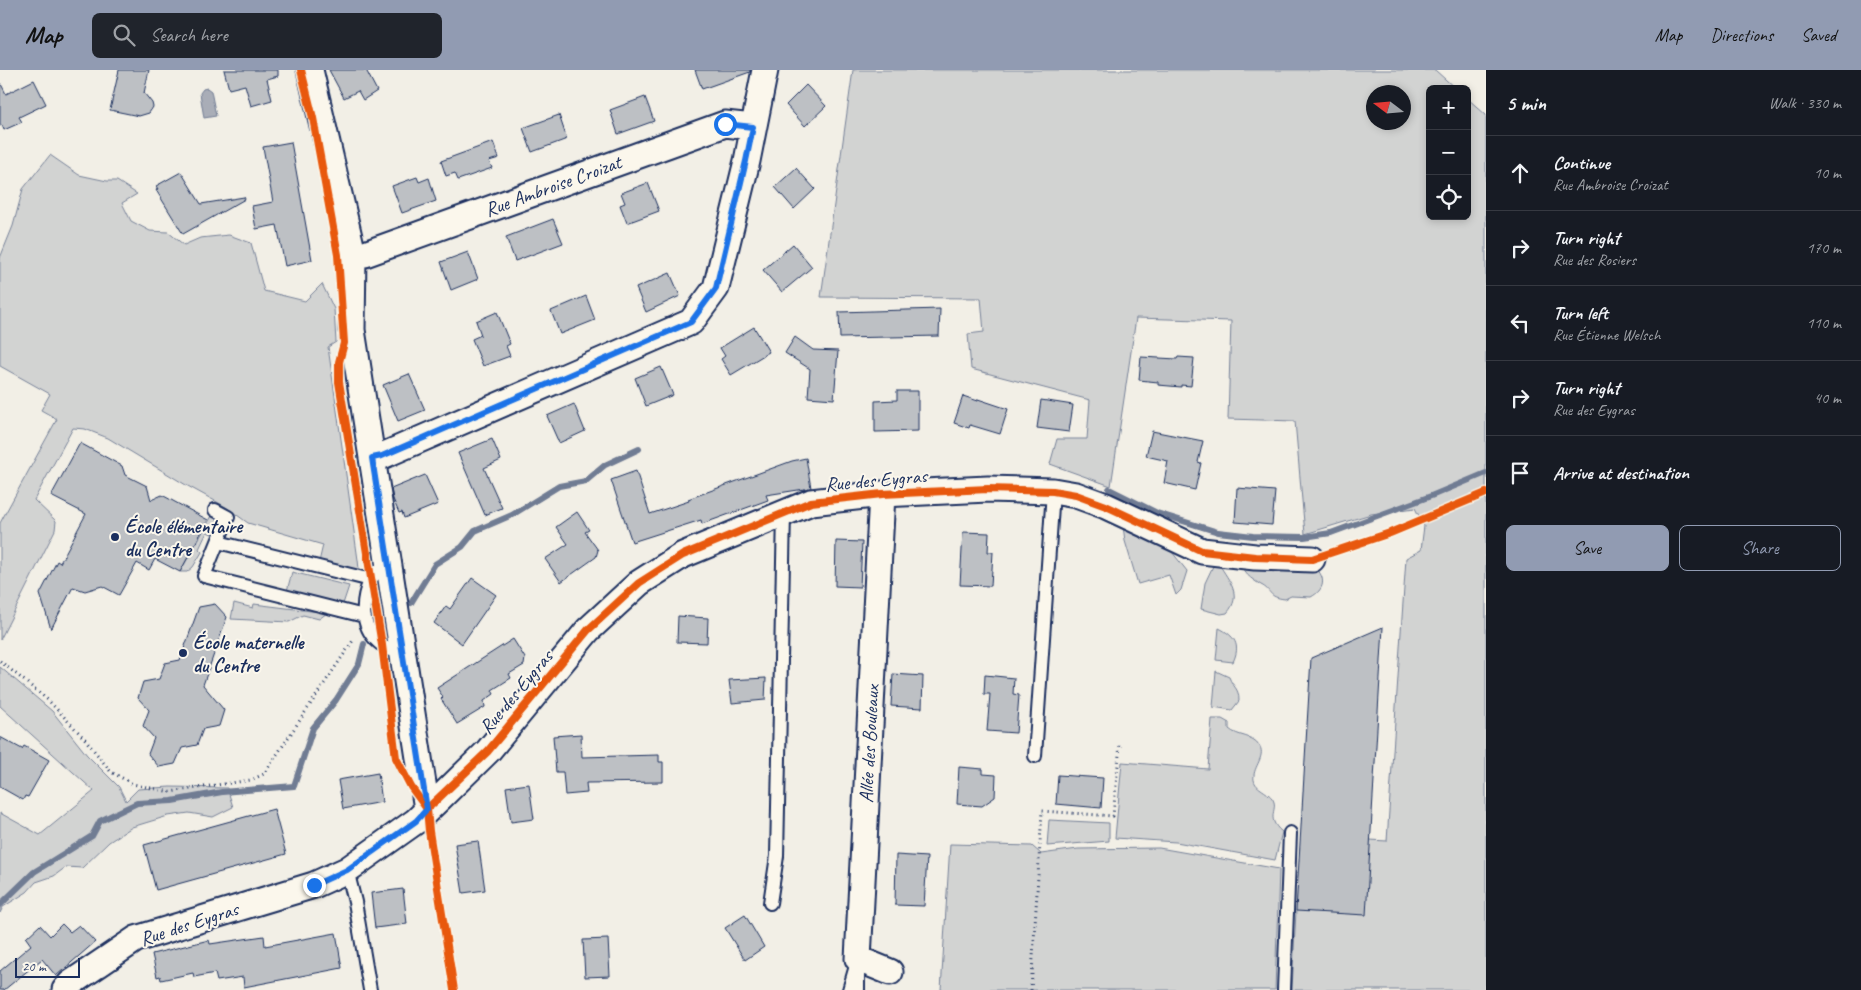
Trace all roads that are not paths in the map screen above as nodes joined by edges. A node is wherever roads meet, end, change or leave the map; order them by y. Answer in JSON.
{"nodes":[{"id":1,"x":310,"y":70,"type":"edge"},
{"id":2,"x":765,"y":70,"type":"edge"},
{"id":3,"x":753,"y":127,"type":"junction"},
{"id":4,"x":353,"y":254,"type":"junction"},
{"id":5,"x":372,"y":458,"type":"junction"},
{"id":6,"x":1053,"y":492,"type":"junction"},
{"id":7,"x":882,"y":494,"type":"junction"},
{"id":8,"x":215,"y":510,"type":"dead end"},
{"id":9,"x":784,"y":513,"type":"junction"},
{"id":10,"x":218,"y":542,"type":"junction"},
{"id":11,"x":1312,"y":558,"type":"dead end"},
{"id":12,"x":389,"y":561,"type":"junction"},
{"id":13,"x":371,"y":580,"type":"junction"},
{"id":14,"x":364,"y":616,"type":"junction"},
{"id":15,"x":403,"y":655,"type":"junction"},
{"id":16,"x":1035,"y":756,"type":"dead end"},
{"id":17,"x":427,"y":809,"type":"junction"},
{"id":18,"x":1290,"y":834,"type":"dead end"},
{"id":19,"x":347,"y":870,"type":"junction"},
{"id":20,"x":770,"y":903,"type":"dead end"},
{"id":21,"x":858,"y":959,"type":"junction"},
{"id":22,"x":890,"y":972,"type":"dead end"},
{"id":23,"x":64,"y":990,"type":"edge"},
{"id":24,"x":370,"y":990,"type":"edge"},
{"id":25,"x":849,"y":990,"type":"edge"},
{"id":26,"x":858,"y":990,"type":"edge"},
{"id":27,"x":1284,"y":990,"type":"edge"}],
"edges":[{"from":1,"to":4,"type":"street"},
{"from":2,"to":3,"type":"street"},
{"from":3,"to":4,"type":"street","name":"Rue Ambroise Croizat"},
{"from":3,"to":5,"type":"street"},
{"from":4,"to":5,"type":"street"},
{"from":5,"to":12,"type":"street"},
{"from":6,"to":7,"type":"street","name":"Rue des Eygras"},
{"from":6,"to":11,"type":"street","name":"Rue des Eygras"},
{"from":6,"to":16,"type":"lane"},
{"from":7,"to":9,"type":"street","name":"Rue des Eygras"},
{"from":7,"to":21,"type":"street","name":"Allée des Bouleaux"},
{"from":8,"to":10,"type":"lane"},
{"from":9,"to":17,"type":"street","name":"Rue des Eygras"},
{"from":9,"to":20,"type":"lane"},
{"from":10,"to":13,"type":"lane"},
{"from":10,"to":14,"type":"lane"},
{"from":12,"to":13,"type":"lane"},
{"from":12,"to":15,"type":"street"},
{"from":13,"to":14,"type":"lane"},
{"from":14,"to":15,"type":"lane"},
{"from":15,"to":17,"type":"street"},
{"from":17,"to":19,"type":"street","name":"Rue des Eygras"},
{"from":18,"to":27,"type":"lane"},
{"from":19,"to":23,"type":"street","name":"Rue des Eygras"},
{"from":19,"to":24,"type":"lane"},
{"from":21,"to":22,"type":"street"},
{"from":21,"to":25,"type":"lane"},
{"from":21,"to":26,"type":"lane"}]}
